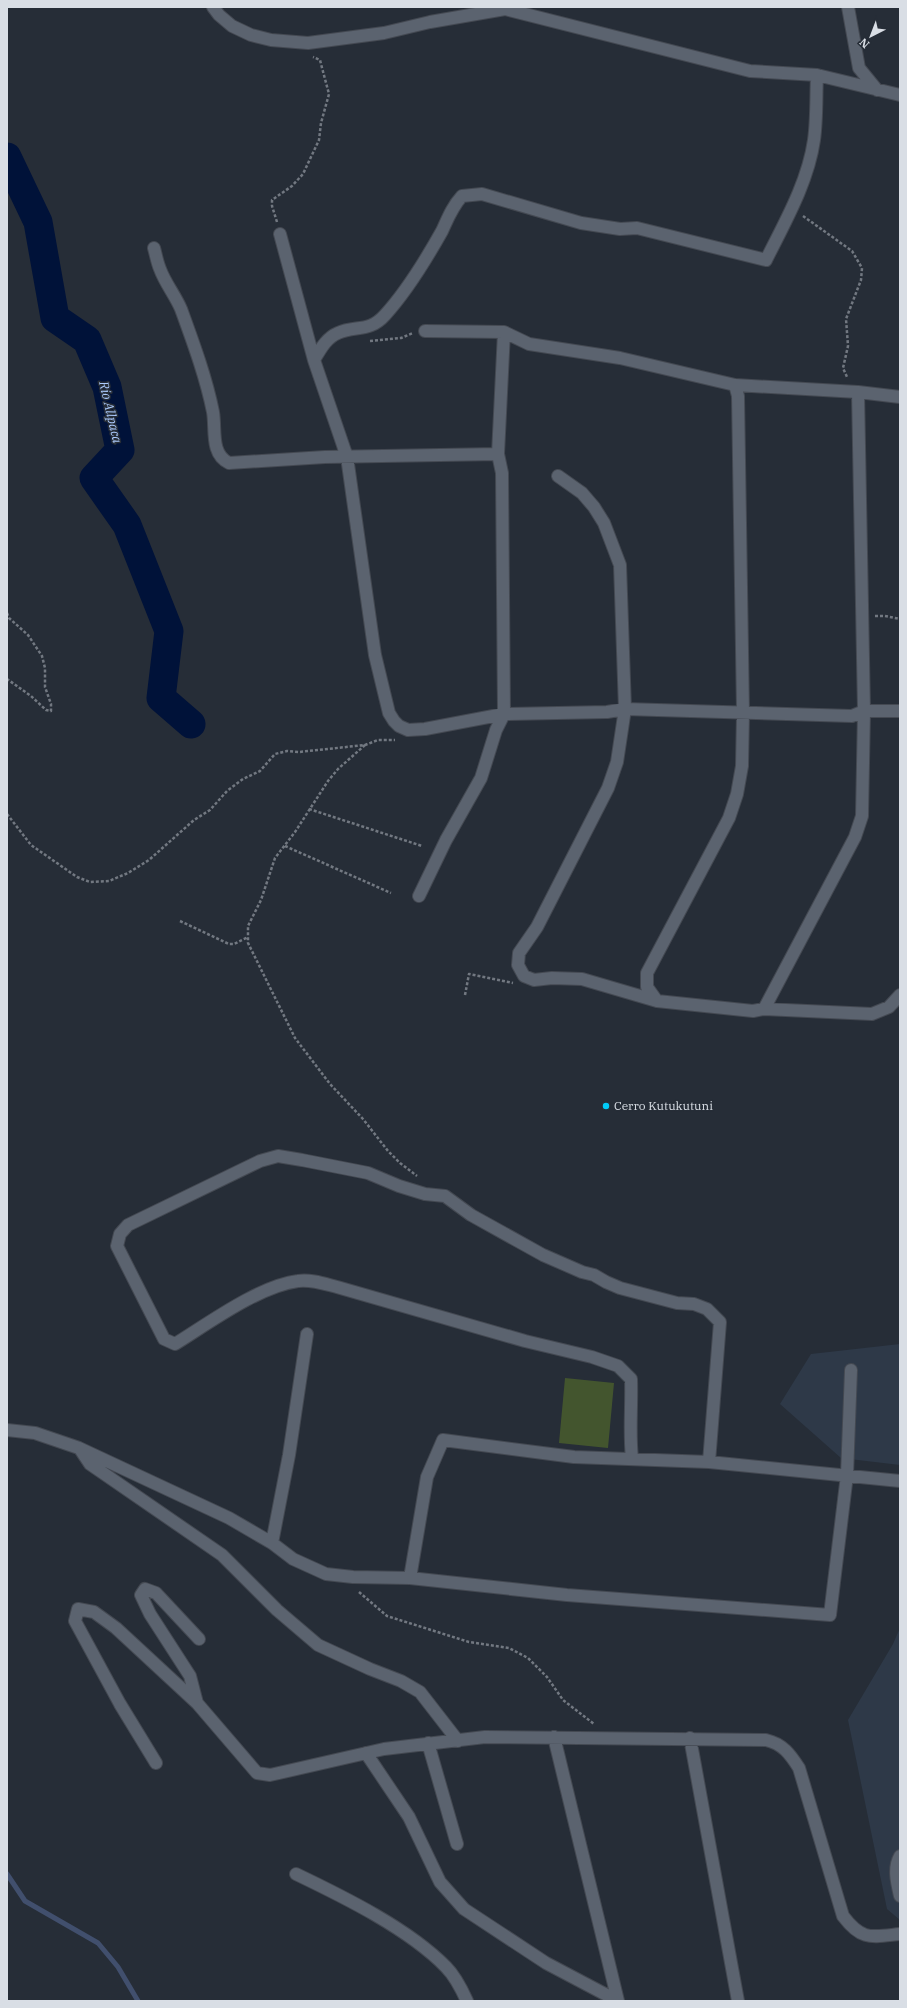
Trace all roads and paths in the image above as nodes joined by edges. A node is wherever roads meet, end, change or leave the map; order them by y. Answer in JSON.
{"nodes":[{"id":1,"x":213,"y":7,"type":"edge"},
{"id":2,"x":848,"y":7,"type":"edge"},
{"id":3,"x":505,"y":8,"type":"edge"},
{"id":4,"x":308,"y":43,"type":"junction"},
{"id":5,"x":817,"y":75,"type":"junction"},
{"id":6,"x":877,"y":90,"type":"junction"},
{"id":7,"x":900,"y":95,"type":"edge"},
{"id":8,"x":790,"y":211,"type":"junction"},
{"id":9,"x":280,"y":234,"type":"joint"},
{"id":10,"x":154,"y":248,"type":"dead end"},
{"id":11,"x":425,"y":331,"type":"dead end"},
{"id":12,"x":504,"y":332,"type":"junction"},
{"id":13,"x":314,"y":360,"type":"junction"},
{"id":14,"x":735,"y":385,"type":"junction"},
{"id":15,"x":858,"y":392,"type":"junction"},
{"id":16,"x":900,"y":397,"type":"edge"},
{"id":17,"x":498,"y":454,"type":"junction"},
{"id":18,"x":347,"y":457,"type":"junction"},
{"id":19,"x":558,"y":476,"type":"dead end"},
{"id":20,"x":7,"y":613,"type":"edge"},
{"id":21,"x":862,"y":617,"type":"junction"},
{"id":22,"x":900,"y":619,"type":"edge"},
{"id":23,"x":7,"y":679,"type":"edge"},
{"id":24,"x":625,"y":709,"type":"junction"},
{"id":25,"x":864,"y":711,"type":"junction"},
{"id":26,"x":900,"y":711,"type":"edge"},
{"id":27,"x":743,"y":713,"type":"junction"},
{"id":28,"x":504,"y":714,"type":"junction"},
{"id":29,"x":408,"y":730,"type":"junction"},
{"id":30,"x":365,"y":745,"type":"junction"},
{"id":31,"x":309,"y":809,"type":"junction"},
{"id":32,"x":7,"y":814,"type":"edge"},
{"id":33,"x":285,"y":846,"type":"junction"},
{"id":34,"x":422,"y":846,"type":"dead end"},
{"id":35,"x":391,"y":893,"type":"dead end"},
{"id":36,"x":419,"y":896,"type":"dead end"},
{"id":37,"x":180,"y":921,"type":"dead end"},
{"id":38,"x":248,"y":937,"type":"junction"},
{"id":39,"x":534,"y":980,"type":"junction"},
{"id":40,"x":465,"y":995,"type":"dead end"},
{"id":41,"x":900,"y":995,"type":"edge"},
{"id":42,"x":657,"y":1001,"type":"junction"},
{"id":43,"x":764,"y":1009,"type":"junction"},
{"id":44,"x":421,"y":1180,"type":"dead end"},
{"id":45,"x":307,"y":1334,"type":"dead end"},
{"id":46,"x":851,"y":1370,"type":"dead end"},
{"id":47,"x":7,"y":1430,"type":"edge"},
{"id":48,"x":79,"y":1448,"type":"junction"},
{"id":49,"x":632,"y":1458,"type":"junction"},
{"id":50,"x":709,"y":1462,"type":"junction"},
{"id":51,"x":847,"y":1475,"type":"junction"},
{"id":52,"x":900,"y":1481,"type":"edge"},
{"id":53,"x":272,"y":1543,"type":"junction"},
{"id":54,"x":353,"y":1577,"type":"junction"},
{"id":55,"x":410,"y":1578,"type":"junction"},
{"id":56,"x":199,"y":1639,"type":"dead end"},
{"id":57,"x":197,"y":1703,"type":"junction"},
{"id":58,"x":554,"y":1737,"type":"junction"},
{"id":59,"x":609,"y":1738,"type":"junction"},
{"id":60,"x":690,"y":1738,"type":"junction"},
{"id":61,"x":458,"y":1741,"type":"junction"},
{"id":62,"x":428,"y":1743,"type":"junction"},
{"id":63,"x":366,"y":1753,"type":"junction"},
{"id":64,"x":156,"y":1763,"type":"dead end"},
{"id":65,"x":457,"y":1844,"type":"dead end"},
{"id":66,"x":900,"y":1856,"type":"edge"},
{"id":67,"x":296,"y":1874,"type":"dead end"},
{"id":68,"x":900,"y":1896,"type":"edge"},
{"id":69,"x":900,"y":1934,"type":"edge"},
{"id":70,"x":467,"y":2001,"type":"edge"},
{"id":71,"x":618,"y":2001,"type":"edge"},
{"id":72,"x":738,"y":2001,"type":"edge"}],
"edges":[{"from":1,"to":4,"type":"street"},
{"from":2,"to":6,"type":"street"},
{"from":3,"to":4,"type":"street"},
{"from":3,"to":5,"type":"street"},
{"from":4,"to":9,"type":"path"},
{"from":5,"to":6,"type":"street"},
{"from":5,"to":8,"type":"street"},
{"from":6,"to":7,"type":"street"},
{"from":8,"to":13,"type":"street"},
{"from":8,"to":15,"type":"path"},
{"from":9,"to":13,"type":"street"},
{"from":10,"to":18,"type":"street"},
{"from":11,"to":12,"type":"street"},
{"from":12,"to":14,"type":"street"},
{"from":12,"to":17,"type":"street"},
{"from":13,"to":18,"type":"street"},
{"from":14,"to":15,"type":"street"},
{"from":14,"to":27,"type":"street"},
{"from":15,"to":16,"type":"street"},
{"from":15,"to":21,"type":"street"},
{"from":17,"to":18,"type":"street"},
{"from":17,"to":28,"type":"street"},
{"from":18,"to":29,"type":"street"},
{"from":19,"to":24,"type":"street"},
{"from":20,"to":23,"type":"path"},
{"from":21,"to":22,"type":"path"},
{"from":21,"to":25,"type":"street"},
{"from":24,"to":27,"type":"street"},
{"from":24,"to":28,"type":"street"},
{"from":24,"to":39,"type":"street"},
{"from":25,"to":26,"type":"street"},
{"from":25,"to":27,"type":"street"},
{"from":25,"to":43,"type":"street"},
{"from":27,"to":42,"type":"street"},
{"from":28,"to":29,"type":"street"},
{"from":28,"to":36,"type":"street"},
{"from":29,"to":30,"type":"path"},
{"from":30,"to":31,"type":"path"},
{"from":30,"to":32,"type":"path"},
{"from":31,"to":33,"type":"path"},
{"from":31,"to":34,"type":"path"},
{"from":33,"to":35,"type":"path"},
{"from":33,"to":38,"type":"path"},
{"from":37,"to":38,"type":"path"},
{"from":38,"to":44,"type":"path"},
{"from":39,"to":40,"type":"path"},
{"from":39,"to":42,"type":"street"},
{"from":41,"to":43,"type":"street"},
{"from":42,"to":43,"type":"street"},
{"from":45,"to":53,"type":"street"},
{"from":46,"to":51,"type":"street"},
{"from":47,"to":48,"type":"street"},
{"from":48,"to":53,"type":"street"},
{"from":48,"to":61,"type":"street"},
{"from":49,"to":50,"type":"street"},
{"from":49,"to":50,"type":"street"},
{"from":49,"to":55,"type":"street"},
{"from":50,"to":51,"type":"street"},
{"from":51,"to":52,"type":"street"},
{"from":51,"to":55,"type":"street"},
{"from":53,"to":54,"type":"street"},
{"from":54,"to":55,"type":"street"},
{"from":54,"to":59,"type":"path"},
{"from":56,"to":57,"type":"street"},
{"from":57,"to":63,"type":"street"},
{"from":57,"to":64,"type":"street"},
{"from":58,"to":59,"type":"street"},
{"from":58,"to":61,"type":"street"},
{"from":58,"to":71,"type":"street"},
{"from":59,"to":60,"type":"street"},
{"from":60,"to":69,"type":"street"},
{"from":60,"to":72,"type":"street"},
{"from":61,"to":62,"type":"street"},
{"from":62,"to":63,"type":"street"},
{"from":62,"to":65,"type":"street"},
{"from":63,"to":71,"type":"street"},
{"from":66,"to":68,"type":"street"},
{"from":67,"to":70,"type":"street"}]}
